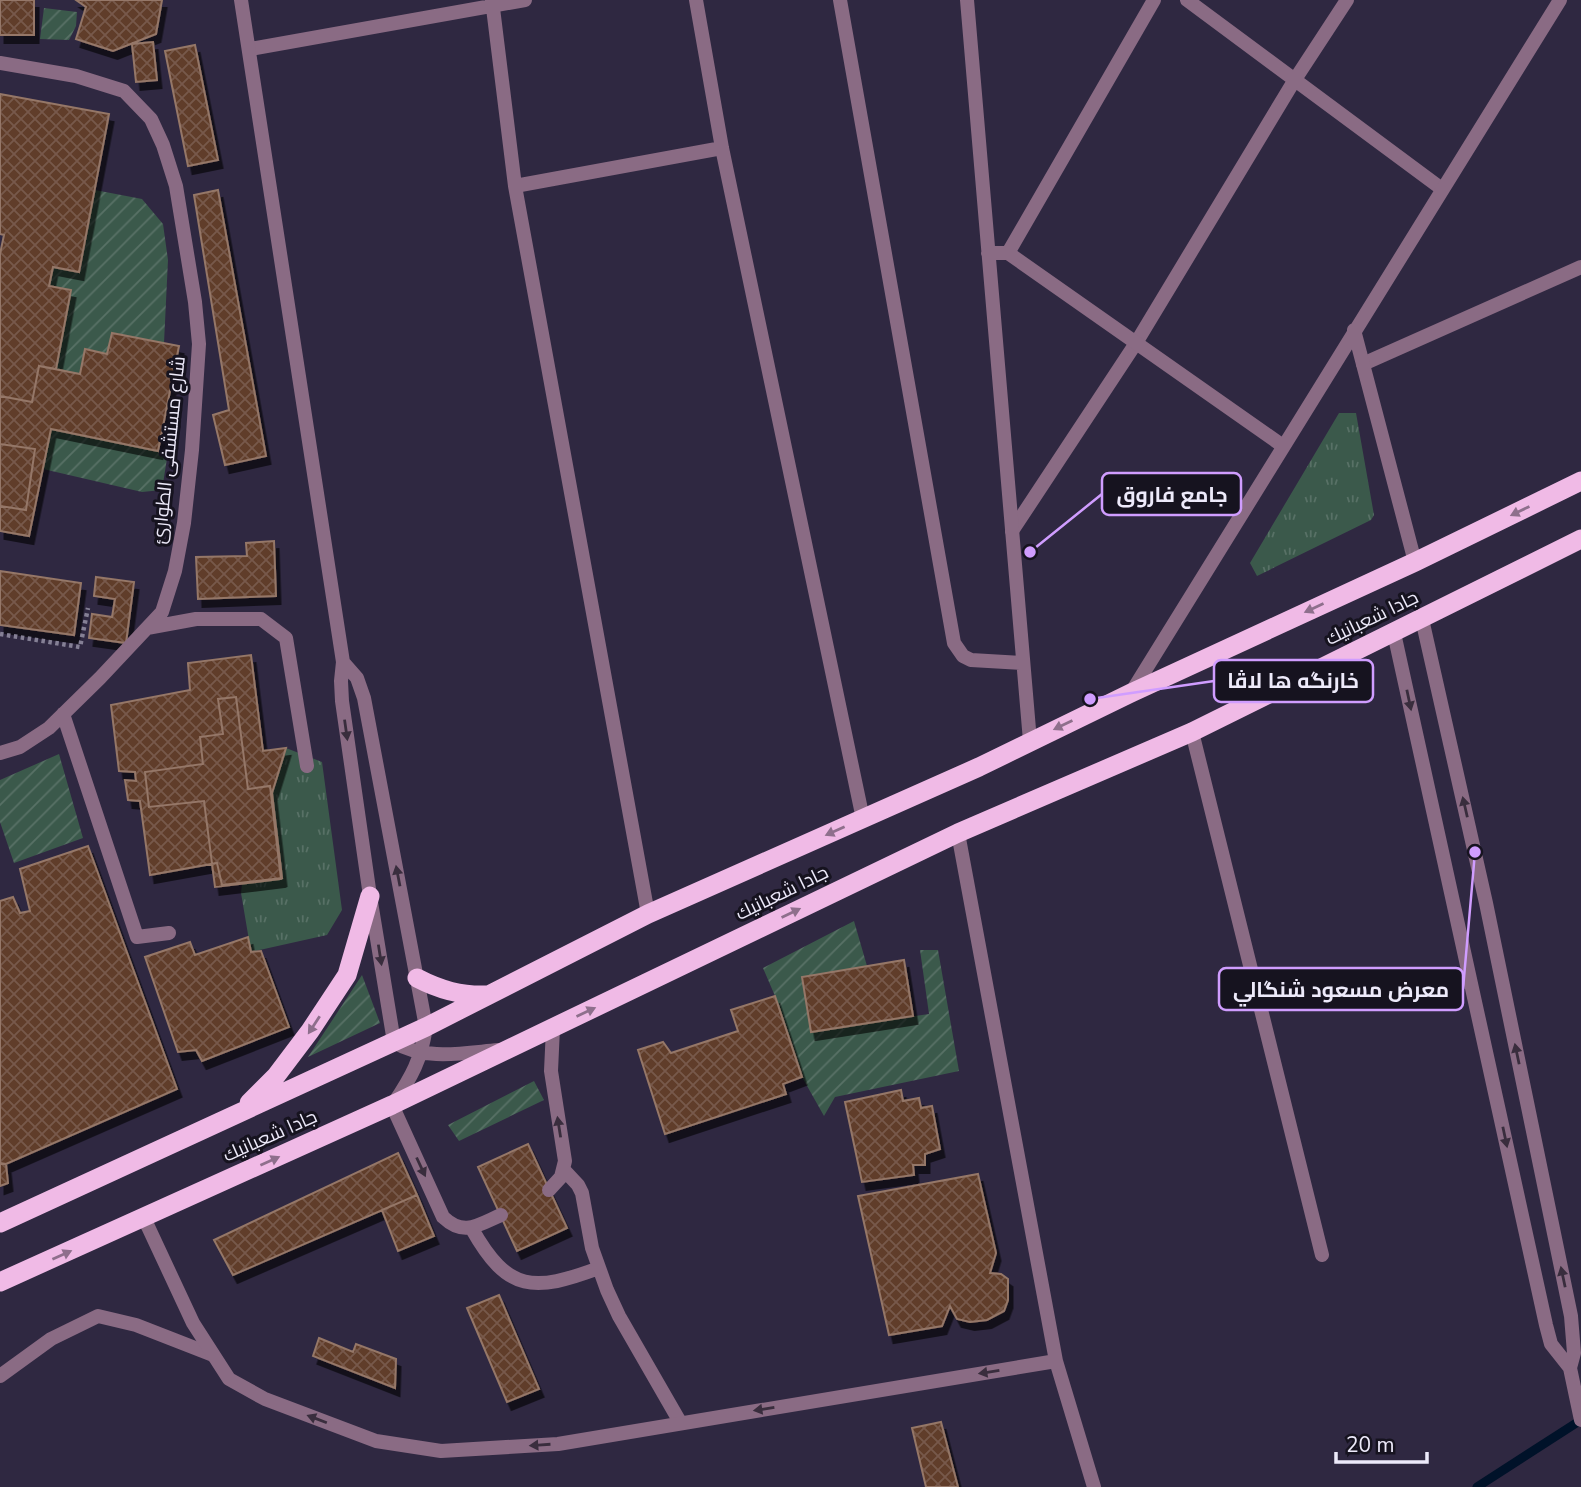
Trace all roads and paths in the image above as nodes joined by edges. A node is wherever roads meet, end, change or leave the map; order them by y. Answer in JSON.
{"nodes":[{"id":1,"x":241,"y":0,"type":"edge"},
{"id":2,"x":525,"y":0,"type":"edge"},
{"id":3,"x":696,"y":0,"type":"edge"},
{"id":4,"x":840,"y":0,"type":"edge"},
{"id":5,"x":967,"y":0,"type":"edge"},
{"id":6,"x":1154,"y":0,"type":"edge"},
{"id":7,"x":1187,"y":0,"type":"edge"},
{"id":8,"x":1347,"y":0,"type":"edge"},
{"id":9,"x":1560,"y":0,"type":"edge"},
{"id":10,"x":492,"y":3,"type":"edge"},
{"id":11,"x":250,"y":49,"type":"junction"},
{"id":12,"x":0,"y":63,"type":"edge"},
{"id":13,"x":1294,"y":81,"type":"junction"},
{"id":14,"x":722,"y":148,"type":"junction"},
{"id":15,"x":515,"y":186,"type":"junction"},
{"id":16,"x":1442,"y":189,"type":"junction"},
{"id":17,"x":988,"y":253,"type":"junction"},
{"id":18,"x":1008,"y":253,"type":"junction"},
{"id":19,"x":1581,"y":267,"type":"edge"},
{"id":20,"x":1354,"y":330,"type":"junction"},
{"id":21,"x":1136,"y":343,"type":"junction"},
{"id":22,"x":1363,"y":364,"type":"junction"},
{"id":23,"x":1283,"y":446,"type":"junction"},
{"id":24,"x":1581,"y":481,"type":"edge"},
{"id":25,"x":1012,"y":531,"type":"junction"},
{"id":26,"x":1581,"y":539,"type":"edge"},
{"id":27,"x":1415,"y":562,"type":"junction"},
{"id":28,"x":88,"y":608,"type":"dead end"},
{"id":29,"x":1422,"y":619,"type":"junction"},
{"id":30,"x":147,"y":628,"type":"junction"},
{"id":31,"x":1394,"y":633,"type":"junction"},
{"id":32,"x":0,"y":634,"type":"edge"},
{"id":33,"x":344,"y":662,"type":"junction"},
{"id":34,"x":1023,"y":663,"type":"junction"},
{"id":35,"x":1130,"y":692,"type":"junction"},
{"id":36,"x":63,"y":714,"type":"junction"},
{"id":37,"x":1192,"y":732,"type":"junction"},
{"id":38,"x":1030,"y":741,"type":"junction"},
{"id":39,"x":0,"y":753,"type":"edge"},
{"id":40,"x":307,"y":766,"type":"dead end"},
{"id":41,"x":863,"y":819,"type":"junction"},
{"id":42,"x":958,"y":833,"type":"junction"},
{"id":43,"x":370,"y":896,"type":"junction"},
{"id":44,"x":648,"y":914,"type":"junction"},
{"id":45,"x":169,"y":933,"type":"dead end"},
{"id":46,"x":417,"y":978,"type":"junction"},
{"id":47,"x":491,"y":995,"type":"junction"},
{"id":48,"x":426,"y":1027,"type":"junction"},
{"id":49,"x":553,"y":1028,"type":"junction"},
{"id":50,"x":394,"y":1042,"type":"junction"},
{"id":51,"x":506,"y":1049,"type":"junction"},
{"id":52,"x":422,"y":1053,"type":"junction"},
{"id":53,"x":393,"y":1105,"type":"junction"},
{"id":54,"x":238,"y":1114,"type":"junction"},
{"id":55,"x":564,"y":1170,"type":"junction"},
{"id":56,"x":549,"y":1190,"type":"dead end"},
{"id":57,"x":501,"y":1215,"type":"dead end"},
{"id":58,"x":144,"y":1218,"type":"junction"},
{"id":59,"x":0,"y":1223,"type":"edge"},
{"id":60,"x":472,"y":1228,"type":"junction"},
{"id":61,"x":1322,"y":1255,"type":"dead end"},
{"id":62,"x":599,"y":1268,"type":"junction"},
{"id":63,"x":0,"y":1282,"type":"edge"},
{"id":64,"x":213,"y":1355,"type":"junction"},
{"id":65,"x":1056,"y":1361,"type":"junction"},
{"id":66,"x":0,"y":1376,"type":"edge"},
{"id":67,"x":1575,"y":1380,"type":"edge"},
{"id":68,"x":1581,"y":1420,"type":"edge"},
{"id":69,"x":680,"y":1422,"type":"junction"},
{"id":70,"x":1094,"y":1487,"type":"edge"}],
"edges":[{"from":1,"to":11,"type":"street"},
{"from":2,"to":10,"type":"street"},
{"from":3,"to":14,"type":"street"},
{"from":4,"to":34,"type":"street"},
{"from":5,"to":17,"type":"street"},
{"from":6,"to":18,"type":"street"},
{"from":7,"to":13,"type":"street"},
{"from":8,"to":13,"type":"street"},
{"from":9,"to":16,"type":"street"},
{"from":10,"to":11,"type":"street"},
{"from":10,"to":15,"type":"street"},
{"from":11,"to":33,"type":"street"},
{"from":12,"to":30,"type":"street","name":"شارع مستشفى الطوارئ"},
{"from":13,"to":16,"type":"street"},
{"from":13,"to":21,"type":"street"},
{"from":14,"to":15,"type":"street"},
{"from":14,"to":41,"type":"street"},
{"from":15,"to":44,"type":"street"},
{"from":16,"to":20,"type":"street"},
{"from":17,"to":18,"type":"street"},
{"from":17,"to":25,"type":"street"},
{"from":18,"to":21,"type":"street"},
{"from":19,"to":22,"type":"street"},
{"from":20,"to":22,"type":"street"},
{"from":20,"to":23,"type":"street"},
{"from":21,"to":23,"type":"street"},
{"from":21,"to":25,"type":"street"},
{"from":22,"to":27,"type":"street"},
{"from":23,"to":35,"type":"street"},
{"from":24,"to":27,"type":"highway","name":"جادا شعبانيك","one_way":true},
{"from":25,"to":34,"type":"street"},
{"from":26,"to":29,"type":"highway","name":"جادا شعبانيك"},
{"from":27,"to":35,"type":"highway","name":"جادا شعبانيك","one_way":true},
{"from":28,"to":32,"type":"path"},
{"from":29,"to":31,"type":"highway","name":"جادا شعبانيك"},
{"from":67,"to":29,"type":"street","one_way":true},
{"from":30,"to":36,"type":"street","name":"شارع مستشفى الطوارئ"},
{"from":30,"to":40,"type":"street"},
{"from":31,"to":37,"type":"highway","name":"جادا شعبانيك"},
{"from":31,"to":67,"type":"street","one_way":true},
{"from":33,"to":43,"type":"street","one_way":true},
{"from":46,"to":33,"type":"street","one_way":true},
{"from":34,"to":38,"type":"street"},
{"from":35,"to":38,"type":"highway","name":"جادا شعبانيك","one_way":true},
{"from":36,"to":39,"type":"street","name":"شارع مستشفى الطوارئ"},
{"from":36,"to":45,"type":"street"},
{"from":37,"to":42,"type":"highway","name":"جادا شعبانيك"},
{"from":37,"to":61,"type":"street"},
{"from":38,"to":41,"type":"highway","name":"جادا شعبانيك"},
{"from":41,"to":44,"type":"highway","name":"جادا شعبانيك","one_way":true},
{"from":49,"to":42,"type":"highway","name":"جادا شعبانيك","one_way":true},
{"from":42,"to":65,"type":"street"},
{"from":43,"to":50,"type":"street","one_way":true},
{"from":43,"to":54,"type":"highway","one_way":true},
{"from":44,"to":47,"type":"highway","name":"جادا شعبانيك"},
{"from":46,"to":47,"type":"highway"},
{"from":46,"to":48,"type":"street"},
{"from":47,"to":48,"type":"highway","name":"جادا شعبانيك"},
{"from":48,"to":50,"type":"highway","name":"جادا شعبانيك"},
{"from":48,"to":52,"type":"street"},
{"from":49,"to":51,"type":"highway","name":"جادا شعبانيك"},
{"from":55,"to":49,"type":"street","one_way":true},
{"from":50,"to":52,"type":"street"},
{"from":50,"to":54,"type":"highway","name":"جادا شعبانيك"},
{"from":51,"to":52,"type":"street"},
{"from":51,"to":53,"type":"highway","name":"جادا شعبانيك"},
{"from":52,"to":53,"type":"street"},
{"from":58,"to":53,"type":"highway","name":"جادا شعبانيك","one_way":true},
{"from":53,"to":60,"type":"street","one_way":true},
{"from":54,"to":59,"type":"highway","name":"جادا شعبانيك"},
{"from":55,"to":56,"type":"street"},
{"from":55,"to":62,"type":"street"},
{"from":57,"to":60,"type":"street"},
{"from":63,"to":58,"type":"highway","name":"جادا شعبانيك","one_way":true},
{"from":58,"to":64,"type":"street"},
{"from":60,"to":62,"type":"street"},
{"from":62,"to":69,"type":"street"},
{"from":64,"to":66,"type":"street"},
{"from":69,"to":64,"type":"street","one_way":true},
{"from":65,"to":69,"type":"street","one_way":true},
{"from":65,"to":70,"type":"street"},
{"from":67,"to":68,"type":"street"}]}
